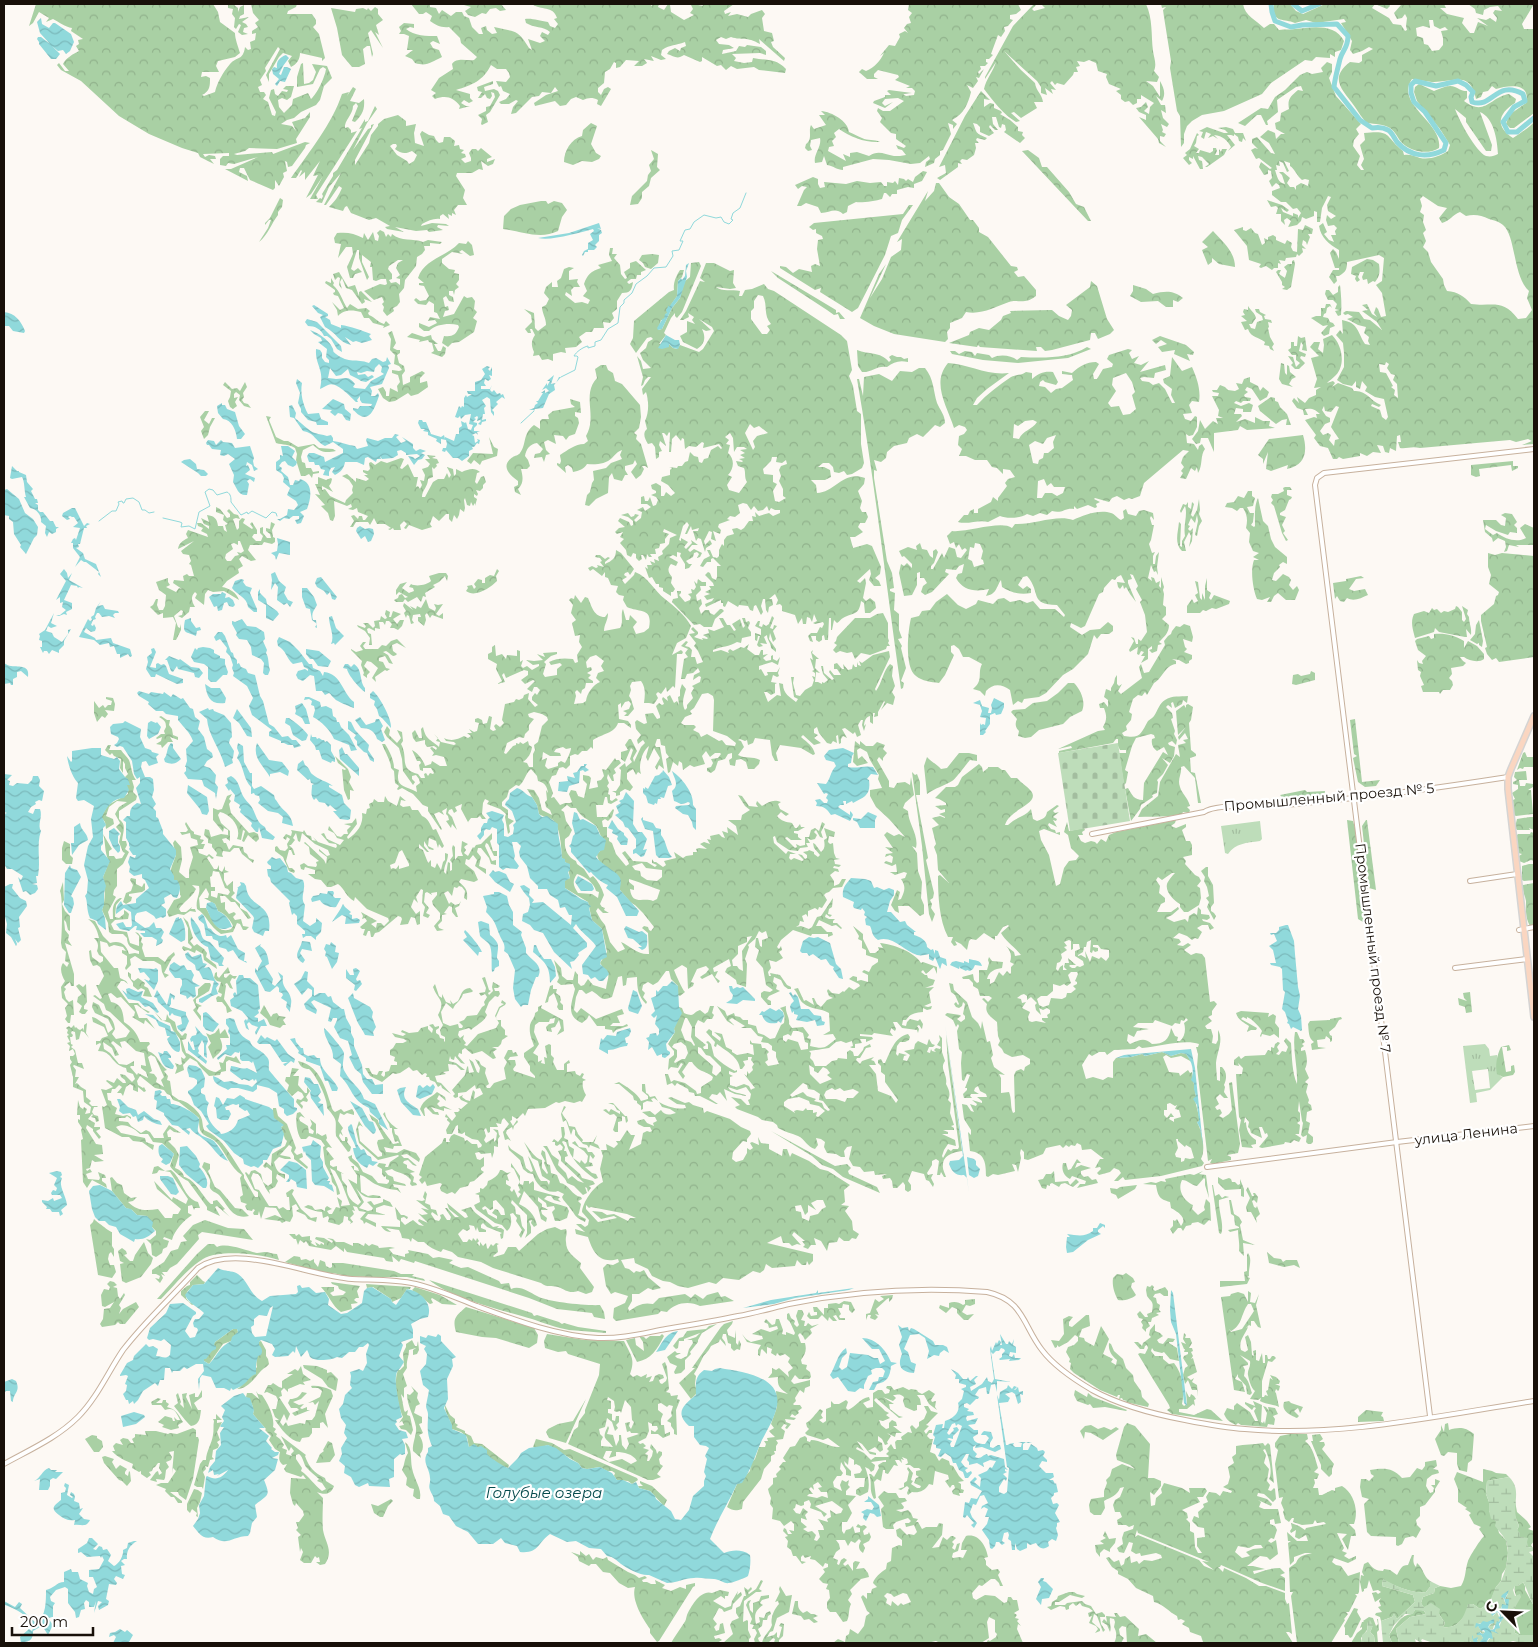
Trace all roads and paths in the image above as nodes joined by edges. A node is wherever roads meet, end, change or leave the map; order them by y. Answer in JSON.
{"nodes":[{"id":1,"x":1534,"y":449,"type":"edge"},
{"id":2,"x":1534,"y":716,"type":"edge"},
{"id":3,"x":1508,"y":777,"type":"junction"},
{"id":4,"x":1354,"y":798,"type":"junction"},
{"id":5,"x":1092,"y":834,"type":"dead end"},
{"id":6,"x":1517,"y":874,"type":"junction"},
{"id":7,"x":1470,"y":881,"type":"dead end"},
{"id":8,"x":1534,"y":928,"type":"edge"},
{"id":9,"x":1521,"y":929,"type":"junction"},
{"id":10,"x":1527,"y":959,"type":"junction"},
{"id":11,"x":1455,"y":968,"type":"dead end"},
{"id":12,"x":1534,"y":1017,"type":"edge"},
{"id":13,"x":1534,"y":1126,"type":"edge"},
{"id":14,"x":1397,"y":1142,"type":"junction"},
{"id":15,"x":1207,"y":1167,"type":"dead end"},
{"id":16,"x":1534,"y":1401,"type":"edge"},
{"id":17,"x":1430,"y":1416,"type":"junction"},
{"id":18,"x":4,"y":1464,"type":"edge"}],
"edges":[{"from":1,"to":4,"type":"street","name":"Промышленный проезд № 7"},
{"from":2,"to":3,"type":"main road"},
{"from":3,"to":4,"type":"street","name":"Промышленный проезд № 5"},
{"from":3,"to":6,"type":"main road"},
{"from":4,"to":5,"type":"street","name":"Промышленный проезд № 5"},
{"from":4,"to":14,"type":"street","name":"Промышленный проезд № 7"},
{"from":6,"to":7,"type":"street"},
{"from":6,"to":9,"type":"main road"},
{"from":8,"to":9,"type":"street"},
{"from":9,"to":10,"type":"main road"},
{"from":10,"to":11,"type":"street"},
{"from":10,"to":12,"type":"main road"},
{"from":13,"to":14,"type":"street","name":"улица Ленина"},
{"from":14,"to":15,"type":"street","name":"улица Ленина"},
{"from":14,"to":17,"type":"street","name":"Промышленный проезд № 7"},
{"from":16,"to":17,"type":"street"},
{"from":17,"to":18,"type":"street"}]}
